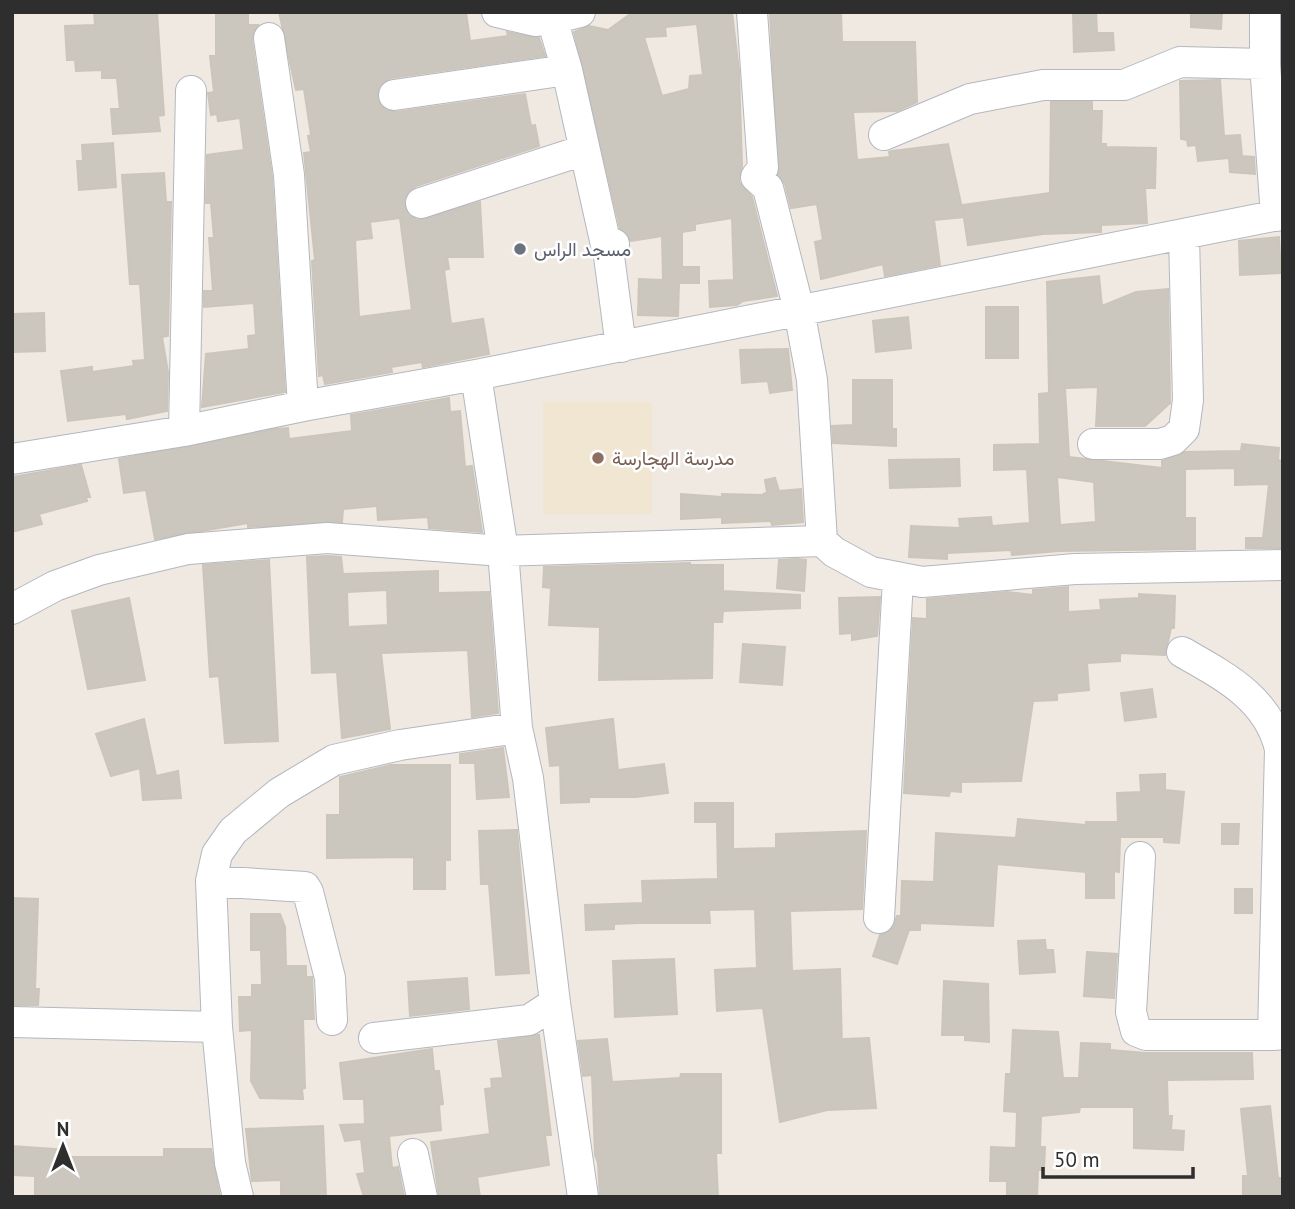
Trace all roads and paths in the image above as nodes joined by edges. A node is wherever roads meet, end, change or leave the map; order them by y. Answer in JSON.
{"nodes":[{"id":1,"x":497,"y":12,"type":"edge"},
{"id":2,"x":752,"y":12,"type":"edge"},
{"id":3,"x":1265,"y":12,"type":"edge"},
{"id":4,"x":566,"y":15,"type":"edge"},
{"id":5,"x":268,"y":38,"type":"dead end"},
{"id":6,"x":1265,"y":64,"type":"junction"},
{"id":7,"x":567,"y":70,"type":"junction"},
{"id":8,"x":191,"y":91,"type":"dead end"},
{"id":9,"x":394,"y":95,"type":"dead end"},
{"id":10,"x":884,"y":135,"type":"dead end"},
{"id":11,"x":584,"y":150,"type":"junction"},
{"id":12,"x":421,"y":203,"type":"dead end"},
{"id":13,"x":1280,"y":215,"type":"edge"},
{"id":14,"x":1184,"y":236,"type":"junction"},
{"id":15,"x":799,"y":310,"type":"junction"},
{"id":16,"x":621,"y":347,"type":"junction"},
{"id":17,"x":476,"y":376,"type":"junction"},
{"id":18,"x":303,"y":405,"type":"junction"},
{"id":19,"x":184,"y":431,"type":"junction"},
{"id":20,"x":1093,"y":444,"type":"dead end"},
{"id":21,"x":12,"y":459,"type":"edge"},
{"id":22,"x":822,"y":541,"type":"junction"},
{"id":23,"x":503,"y":551,"type":"junction"},
{"id":24,"x":1283,"y":565,"type":"edge"},
{"id":25,"x":898,"y":580,"type":"junction"},
{"id":26,"x":12,"y":609,"type":"edge"},
{"id":27,"x":1182,"y":652,"type":"dead end"},
{"id":28,"x":517,"y":728,"type":"junction"},
{"id":29,"x":1140,"y":857,"type":"dead end"},
{"id":30,"x":211,"y":881,"type":"junction"},
{"id":31,"x":878,"y":918,"type":"dead end"},
{"id":32,"x":555,"y":1003,"type":"junction"},
{"id":33,"x":332,"y":1020,"type":"dead end"},
{"id":34,"x":12,"y":1022,"type":"edge"},
{"id":35,"x":217,"y":1027,"type":"junction"},
{"id":36,"x":1278,"y":1034,"type":"edge"},
{"id":37,"x":374,"y":1038,"type":"dead end"},
{"id":38,"x":413,"y":1154,"type":"dead end"},
{"id":39,"x":238,"y":1197,"type":"edge"},
{"id":40,"x":422,"y":1197,"type":"edge"},
{"id":41,"x":583,"y":1197,"type":"edge"}],
"edges":[{"from":1,"to":4,"type":"street"},
{"from":2,"to":15,"type":"street"},
{"from":3,"to":6,"type":"street"},
{"from":4,"to":7,"type":"street"},
{"from":5,"to":18,"type":"street"},
{"from":6,"to":10,"type":"street"},
{"from":6,"to":13,"type":"street"},
{"from":7,"to":9,"type":"street"},
{"from":7,"to":11,"type":"street"},
{"from":8,"to":19,"type":"street"},
{"from":11,"to":12,"type":"street"},
{"from":11,"to":16,"type":"street"},
{"from":13,"to":14,"type":"street"},
{"from":14,"to":15,"type":"street"},
{"from":14,"to":20,"type":"street"},
{"from":15,"to":16,"type":"street"},
{"from":15,"to":22,"type":"street"},
{"from":16,"to":17,"type":"street"},
{"from":17,"to":18,"type":"street"},
{"from":17,"to":23,"type":"street"},
{"from":18,"to":19,"type":"street"},
{"from":19,"to":21,"type":"street"},
{"from":22,"to":23,"type":"street"},
{"from":22,"to":25,"type":"street"},
{"from":23,"to":26,"type":"street"},
{"from":23,"to":28,"type":"street"},
{"from":24,"to":25,"type":"street"},
{"from":25,"to":31,"type":"street"},
{"from":27,"to":36,"type":"street"},
{"from":28,"to":30,"type":"street"},
{"from":28,"to":32,"type":"street"},
{"from":29,"to":36,"type":"street"},
{"from":30,"to":33,"type":"street"},
{"from":30,"to":35,"type":"street"},
{"from":32,"to":37,"type":"street"},
{"from":32,"to":41,"type":"street"},
{"from":34,"to":35,"type":"street"},
{"from":35,"to":39,"type":"street"},
{"from":38,"to":40,"type":"street"}]}
